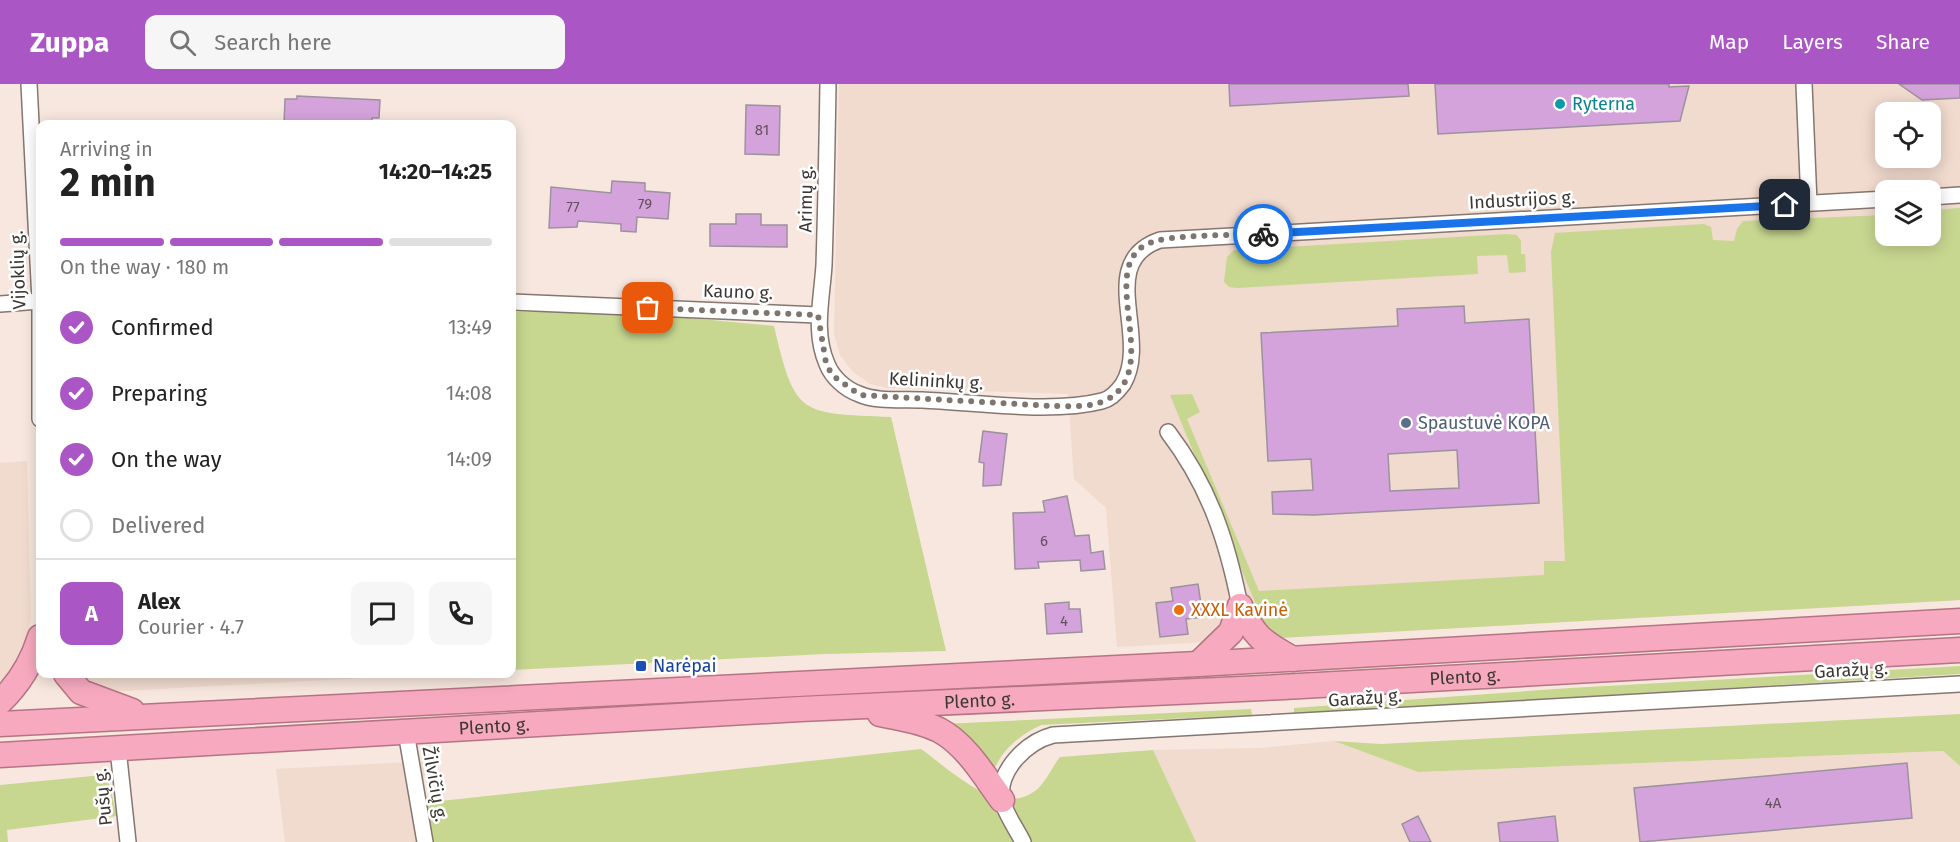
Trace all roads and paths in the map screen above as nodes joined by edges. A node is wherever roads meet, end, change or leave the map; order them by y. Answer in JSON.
{"nodes":[{"id":1,"x":29,"y":84,"type":"edge"},
{"id":2,"x":828,"y":84,"type":"edge"},
{"id":3,"x":1804,"y":84,"type":"edge"},
{"id":4,"x":1960,"y":195,"type":"edge"},
{"id":5,"x":1941,"y":196,"type":"edge"},
{"id":6,"x":1875,"y":200,"type":"edge"},
{"id":7,"x":1809,"y":203,"type":"junction"},
{"id":8,"x":36,"y":222,"type":"edge"},
{"id":9,"x":36,"y":301,"type":"edge"},
{"id":10,"x":516,"y":302,"type":"edge"},
{"id":11,"x":0,"y":304,"type":"edge"},
{"id":12,"x":818,"y":315,"type":"junction"},
{"id":13,"x":1105,"y":401,"type":"joint"},
{"id":14,"x":1168,"y":432,"type":"dead end"},
{"id":15,"x":1240,"y":606,"type":"junction"},
{"id":16,"x":1960,"y":621,"type":"edge"},
{"id":17,"x":36,"y":647,"type":"edge"},
{"id":18,"x":1960,"y":650,"type":"edge"},
{"id":19,"x":1293,"y":658,"type":"junction"},
{"id":20,"x":1198,"y":664,"type":"junction"},
{"id":21,"x":69,"y":678,"type":"edge"},
{"id":22,"x":1960,"y":684,"type":"edge"},
{"id":23,"x":0,"y":702,"type":"edge"},
{"id":24,"x":851,"y":707,"type":"junction"},
{"id":25,"x":149,"y":716,"type":"junction"},
{"id":26,"x":0,"y":724,"type":"edge"},
{"id":27,"x":406,"y":732,"type":"junction"},
{"id":28,"x":118,"y":749,"type":"junction"},
{"id":29,"x":0,"y":755,"type":"edge"},
{"id":30,"x":1002,"y":800,"type":"junction"},
{"id":31,"x":128,"y":842,"type":"edge"},
{"id":32,"x":425,"y":842,"type":"edge"},
{"id":33,"x":1023,"y":842,"type":"edge"}],
"edges":[{"from":1,"to":8,"type":"street","name":"Vijoklių g."},
{"from":2,"to":12,"type":"street","name":"Arimų g."},
{"from":3,"to":7,"type":"street"},
{"from":4,"to":5,"type":"street"},
{"from":6,"to":7,"type":"street","name":"Industrijos g."},
{"from":7,"to":13,"type":"street","name":"Industrijos g."},
{"from":9,"to":11,"type":"street"},
{"from":10,"to":12,"type":"street","name":"Kauno g."},
{"from":12,"to":13,"type":"street","name":"Kelininkų g."},
{"from":14,"to":15,"type":"street"},
{"from":15,"to":19,"type":"highway"},
{"from":15,"to":20,"type":"highway"},
{"from":16,"to":19,"type":"highway","name":"Plento g."},
{"from":17,"to":23,"type":"highway"},
{"from":18,"to":24,"type":"highway","name":"Plento g."},
{"from":19,"to":20,"type":"highway","name":"Plento g."},
{"from":20,"to":25,"type":"highway","name":"Plento g."},
{"from":21,"to":25,"type":"highway"},
{"from":22,"to":30,"type":"street","name":"Garažų g."},
{"from":24,"to":27,"type":"highway","name":"Plento g."},
{"from":24,"to":30,"type":"highway"},
{"from":25,"to":26,"type":"highway","name":"Plento g."},
{"from":27,"to":28,"type":"highway","name":"Plento g."},
{"from":27,"to":32,"type":"street","name":"Žilvičių g."},
{"from":28,"to":29,"type":"highway","name":"Plento g."},
{"from":28,"to":31,"type":"street","name":"Pušų g."},
{"from":30,"to":33,"type":"street"}]}
